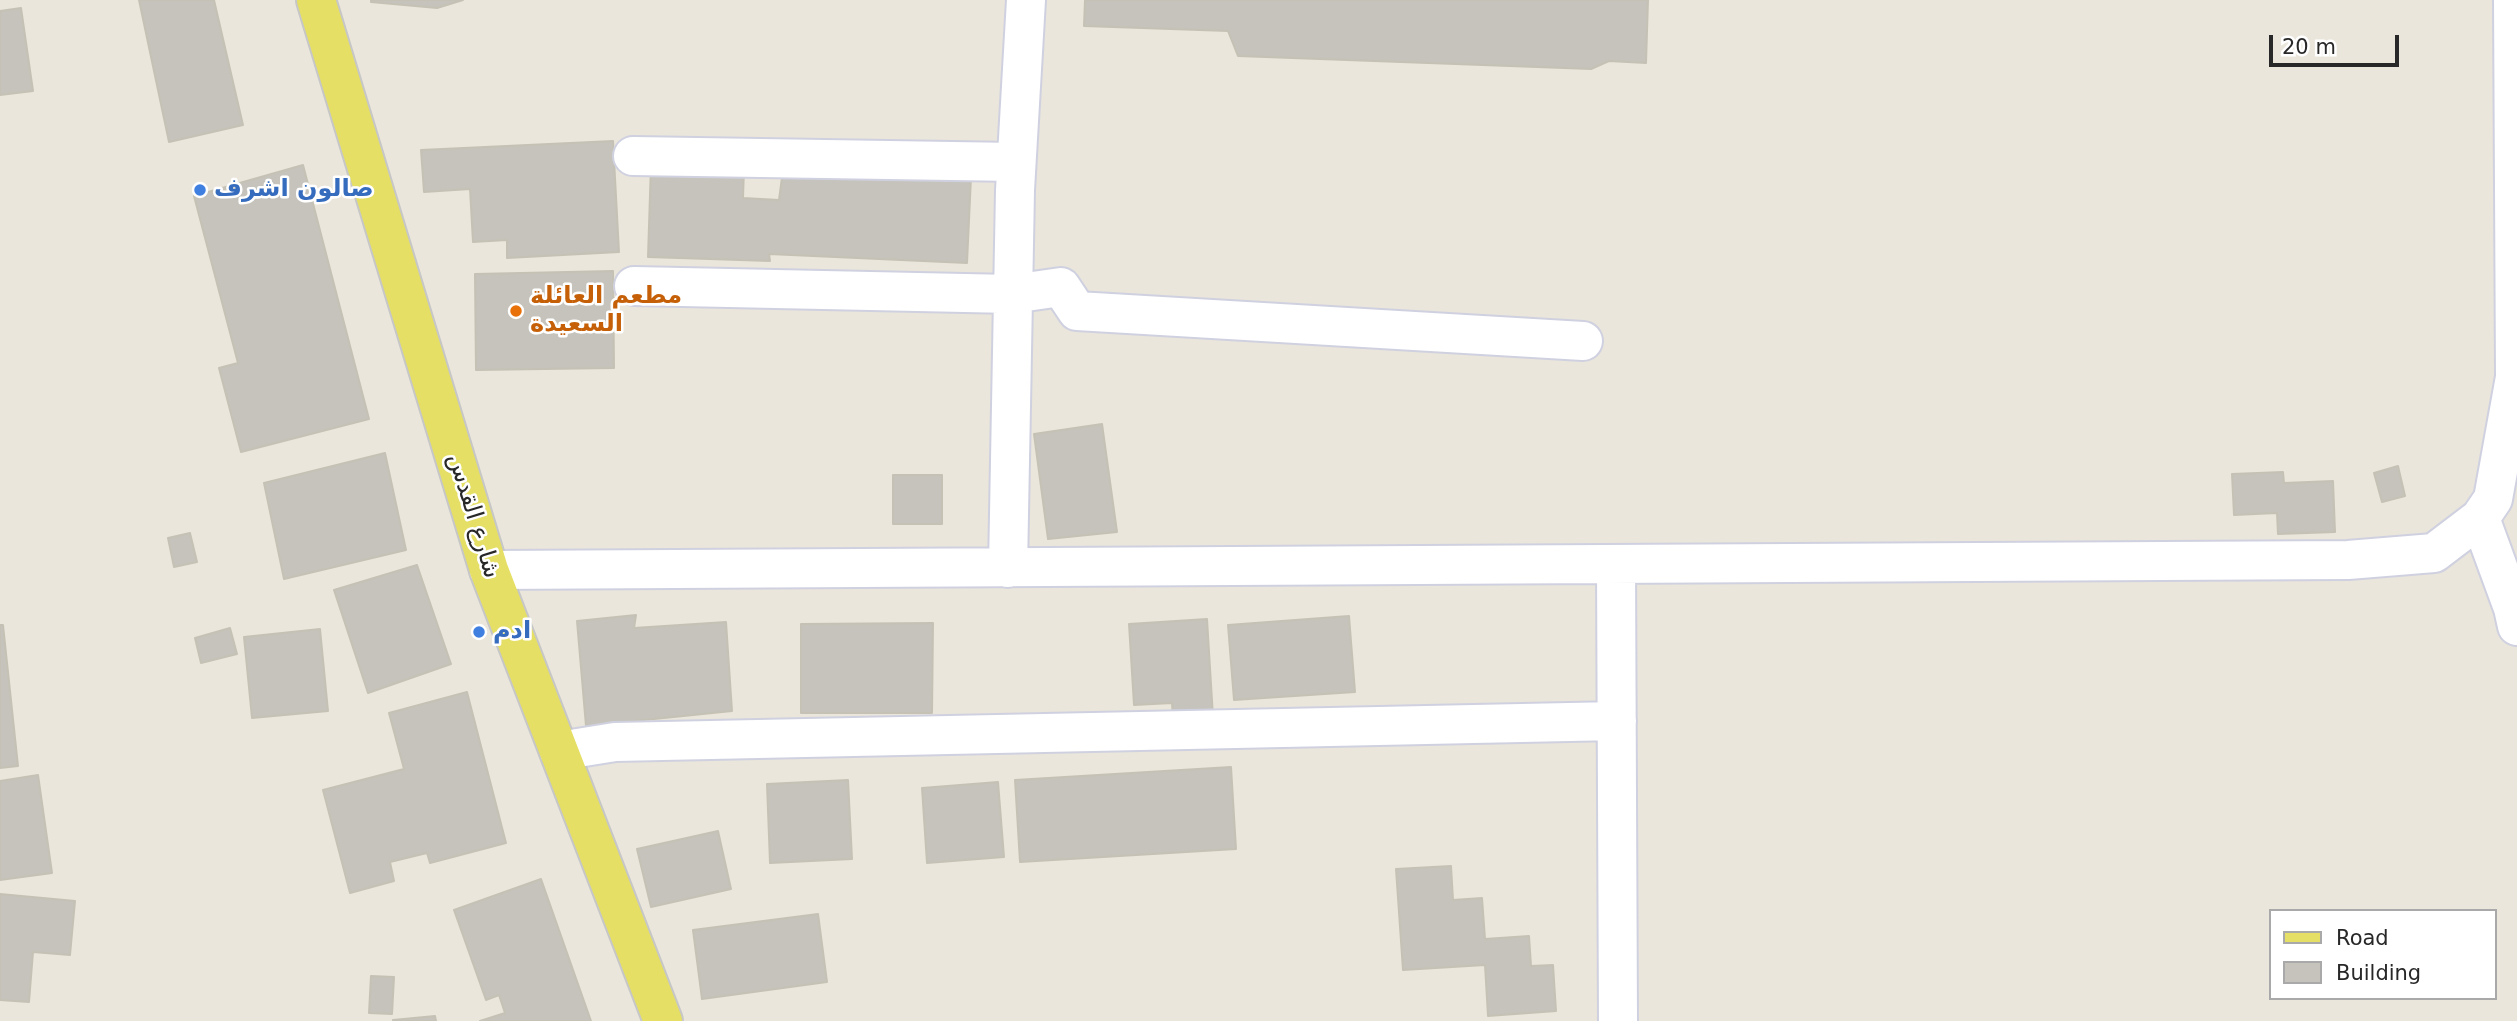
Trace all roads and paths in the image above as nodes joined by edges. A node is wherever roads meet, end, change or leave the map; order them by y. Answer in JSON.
{"nodes":[{"id":1,"x":316,"y":0,"type":"edge"},
{"id":2,"x":1026,"y":0,"type":"edge"},
{"id":3,"x":2513,"y":0,"type":"edge"},
{"id":4,"x":633,"y":156,"type":"dead end"},
{"id":5,"x":1016,"y":162,"type":"junction"},
{"id":6,"x":634,"y":286,"type":"dead end"},
{"id":7,"x":1012,"y":294,"type":"junction"},
{"id":8,"x":1583,"y":341,"type":"dead end"},
{"id":9,"x":2516,"y":377,"type":"edge"},
{"id":10,"x":2480,"y":518,"type":"junction"},
{"id":11,"x":1616,"y":565,"type":"junction"},
{"id":12,"x":1008,"y":568,"type":"junction"},
{"id":13,"x":489,"y":570,"type":"junction"},
{"id":14,"x":2517,"y":626,"type":"edge"},
{"id":15,"x":1617,"y":721,"type":"junction"},
{"id":16,"x":559,"y":751,"type":"junction"},
{"id":17,"x":663,"y":1021,"type":"edge"},
{"id":18,"x":1618,"y":1021,"type":"edge"}],
"edges":[{"from":1,"to":13,"type":"main road","name":"شارع القدس"},
{"from":2,"to":5,"type":"street"},
{"from":3,"to":9,"type":"street"},
{"from":4,"to":5,"type":"street"},
{"from":5,"to":7,"type":"street"},
{"from":6,"to":7,"type":"street"},
{"from":7,"to":8,"type":"street"},
{"from":7,"to":12,"type":"street"},
{"from":9,"to":10,"type":"street"},
{"from":10,"to":11,"type":"street"},
{"from":10,"to":14,"type":"street"},
{"from":11,"to":12,"type":"street"},
{"from":11,"to":15,"type":"street"},
{"from":12,"to":13,"type":"street"},
{"from":13,"to":16,"type":"main road","name":"شارع القدس"},
{"from":15,"to":16,"type":"street"},
{"from":15,"to":18,"type":"street"},
{"from":16,"to":17,"type":"main road","name":"شارع القدس"}]}
